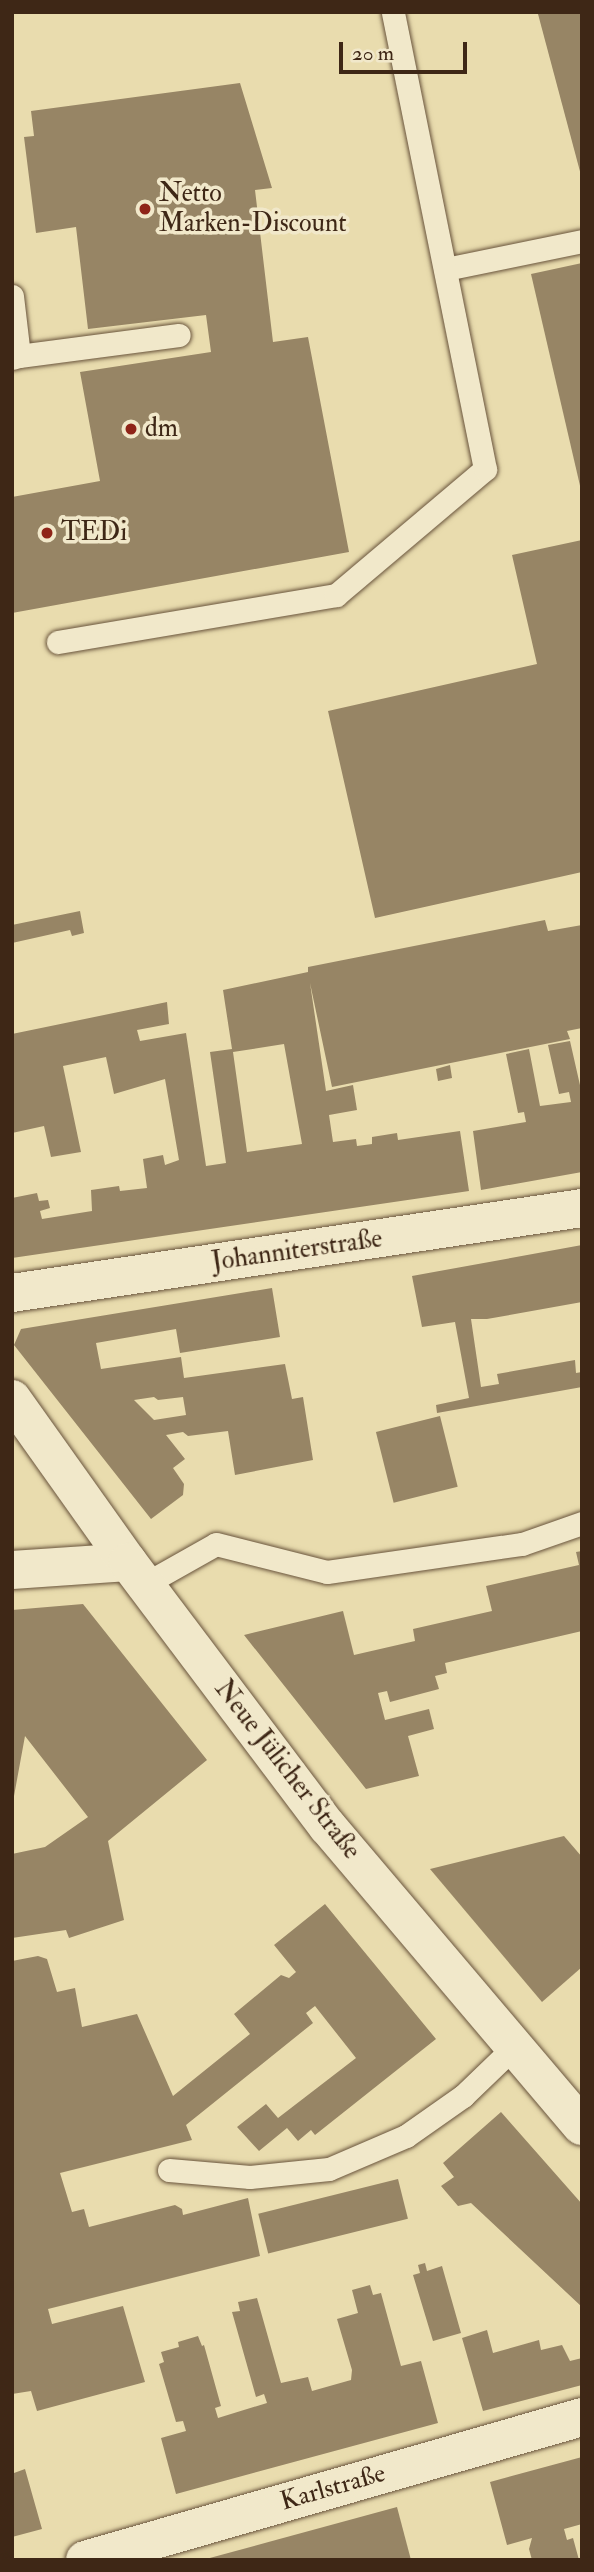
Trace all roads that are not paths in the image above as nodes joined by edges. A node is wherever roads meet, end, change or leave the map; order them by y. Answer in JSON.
{"nodes":[{"id":1,"x":393,"y":12,"type":"edge"},
{"id":2,"x":582,"y":241,"type":"edge"},
{"id":3,"x":446,"y":269,"type":"junction"},
{"id":4,"x":12,"y":296,"type":"edge"},
{"id":5,"x":178,"y":335,"type":"dead end"},
{"id":6,"x":16,"y":357,"type":"edge"},
{"id":7,"x":58,"y":642,"type":"dead end"},
{"id":8,"x":582,"y":1208,"type":"edge"},
{"id":9,"x":12,"y":1293,"type":"edge"},
{"id":10,"x":12,"y":1399,"type":"edge"},
{"id":11,"x":582,"y":1522,"type":"edge"},
{"id":12,"x":12,"y":1570,"type":"edge"},
{"id":13,"x":136,"y":1573,"type":"junction"},
{"id":14,"x":514,"y":2047,"type":"junction"},
{"id":15,"x":582,"y":2126,"type":"edge"},
{"id":16,"x":169,"y":2170,"type":"dead end"},
{"id":17,"x":582,"y":2417,"type":"edge"},
{"id":18,"x":85,"y":2560,"type":"edge"}],
"edges":[{"from":1,"to":3,"type":"lane"},
{"from":2,"to":3,"type":"lane"},
{"from":3,"to":7,"type":"lane"},
{"from":4,"to":6,"type":"lane"},
{"from":5,"to":6,"type":"lane"},
{"from":8,"to":9,"type":"street","name":"Johanniterstraße"},
{"from":10,"to":13,"type":"street","name":"Neue Jülicher Straße"},
{"from":11,"to":13,"type":"lane"},
{"from":12,"to":13,"type":"street"},
{"from":13,"to":14,"type":"street","name":"Neue Jülicher Straße"},
{"from":14,"to":15,"type":"street","name":"Neue Jülicher Straße"},
{"from":14,"to":16,"type":"lane"},
{"from":17,"to":18,"type":"street","name":"Karlstraße"}]}
